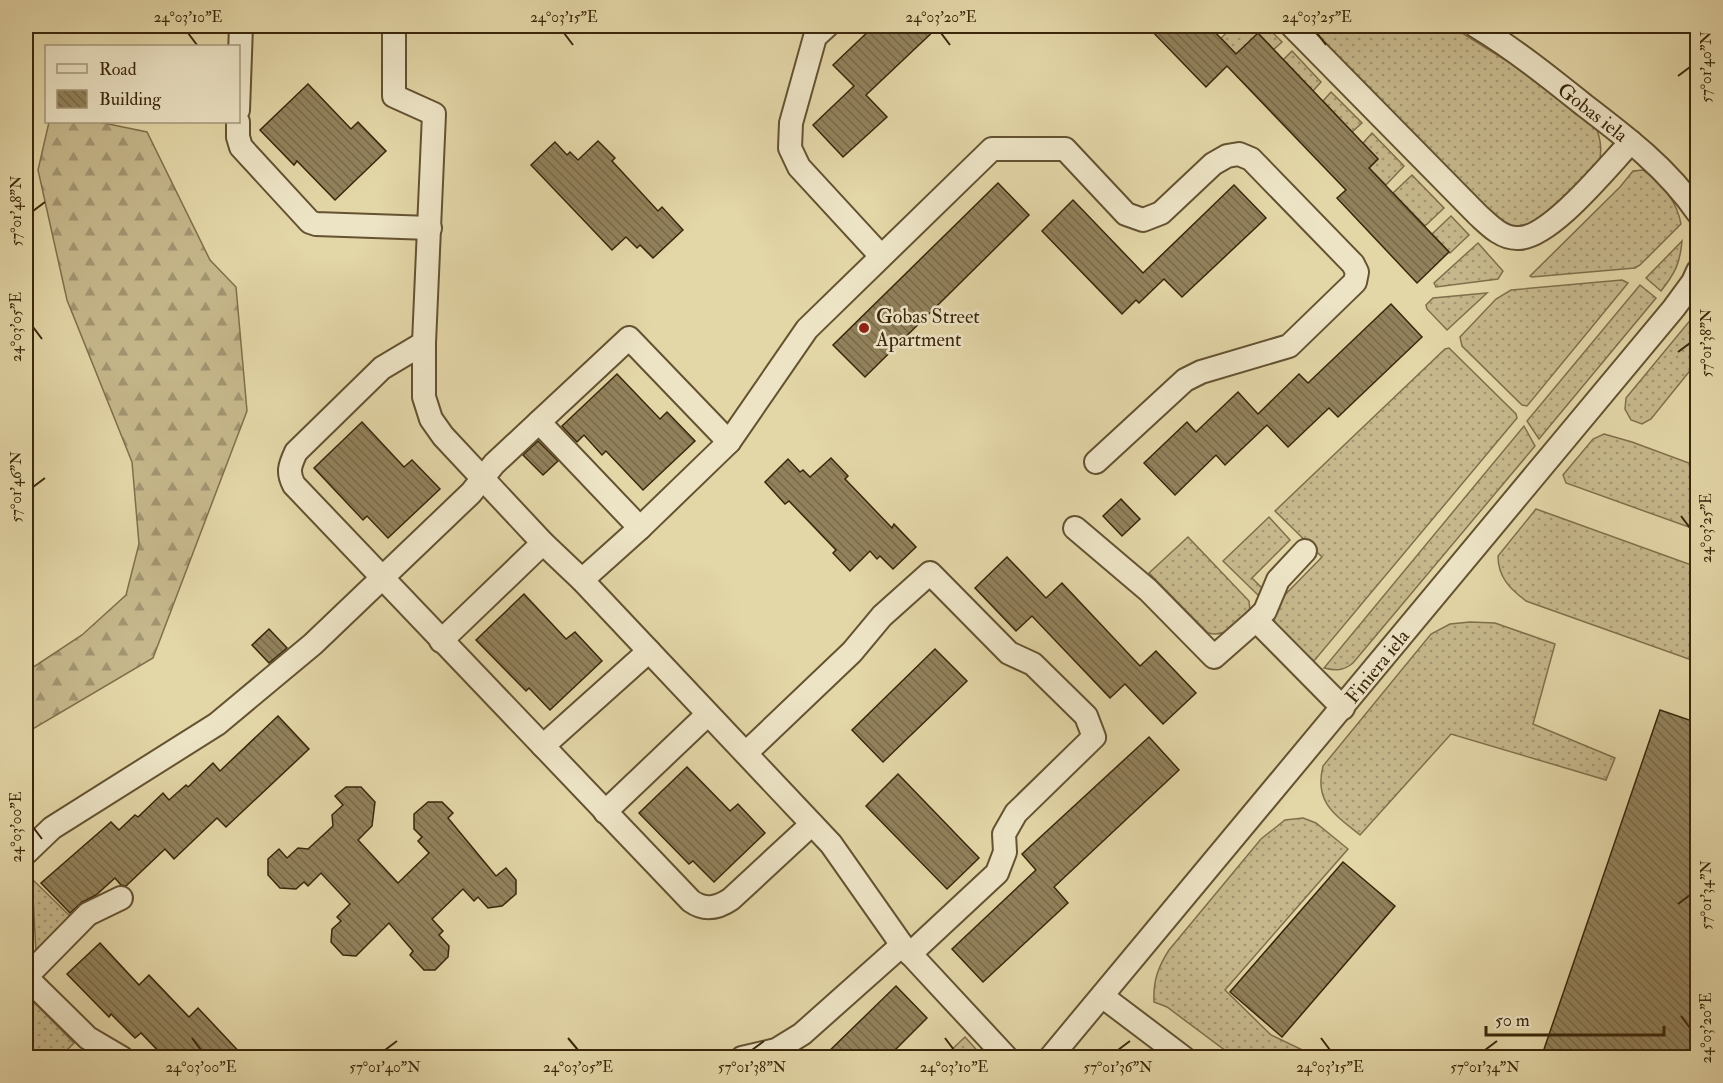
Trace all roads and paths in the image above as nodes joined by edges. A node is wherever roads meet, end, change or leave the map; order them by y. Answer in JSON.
{"nodes":[{"id":1,"x":241,"y":26,"type":"edge"},
{"id":2,"x":394,"y":26,"type":"edge"},
{"id":3,"x":826,"y":26,"type":"edge"},
{"id":4,"x":1292,"y":26,"type":"edge"},
{"id":5,"x":1476,"y":26,"type":"edge"},
{"id":6,"x":240,"y":54,"type":"edge"},
{"id":7,"x":238,"y":123,"type":"edge"},
{"id":8,"x":1631,"y":142,"type":"junction"},
{"id":9,"x":1698,"y":213,"type":"edge"},
{"id":10,"x":430,"y":228,"type":"junction"},
{"id":11,"x":881,"y":256,"type":"junction"},
{"id":12,"x":1698,"y":271,"type":"edge"},
{"id":13,"x":424,"y":343,"type":"junction"},
{"id":14,"x":539,"y":422,"type":"junction"},
{"id":15,"x":729,"y":442,"type":"junction"},
{"id":16,"x":1096,"y":462,"type":"dead end"},
{"id":17,"x":482,"y":479,"type":"junction"},
{"id":18,"x":640,"y":528,"type":"junction"},
{"id":19,"x":1075,"y":528,"type":"dead end"},
{"id":20,"x":543,"y":543,"type":"junction"},
{"id":21,"x":1305,"y":551,"type":"dead end"},
{"id":22,"x":381,"y":578,"type":"junction"},
{"id":23,"x":582,"y":580,"type":"junction"},
{"id":24,"x":1256,"y":620,"type":"junction"},
{"id":25,"x":441,"y":641,"type":"junction"},
{"id":26,"x":649,"y":651,"type":"junction"},
{"id":27,"x":1343,"y":708,"type":"junction"},
{"id":28,"x":708,"y":714,"type":"junction"},
{"id":29,"x":543,"y":746,"type":"junction"},
{"id":30,"x":746,"y":753,"type":"junction"},
{"id":31,"x":605,"y":812,"type":"junction"},
{"id":32,"x":812,"y":824,"type":"junction"},
{"id":33,"x":26,"y":853,"type":"edge"},
{"id":34,"x":121,"y":898,"type":"dead end"},
{"id":35,"x":906,"y":949,"type":"junction"},
{"id":36,"x":26,"y":977,"type":"edge"},
{"id":37,"x":1102,"y":996,"type":"junction"},
{"id":38,"x":122,"y":1058,"type":"edge"},
{"id":39,"x":742,"y":1058,"type":"edge"},
{"id":40,"x":1007,"y":1058,"type":"edge"},
{"id":41,"x":1050,"y":1058,"type":"edge"},
{"id":42,"x":1184,"y":1058,"type":"edge"}],
"edges":[{"from":1,"to":6,"type":"street"},
{"from":2,"to":10,"type":"street"},
{"from":3,"to":11,"type":"street"},
{"from":4,"to":8,"type":"street"},
{"from":5,"to":8,"type":"street","name":"Gobas iela"},
{"from":7,"to":10,"type":"street"},
{"from":8,"to":9,"type":"street","name":"Gobas iela"},
{"from":10,"to":13,"type":"street"},
{"from":11,"to":15,"type":"street"},
{"from":11,"to":16,"type":"street"},
{"from":12,"to":27,"type":"street","name":"Finiera iela"},
{"from":13,"to":17,"type":"street"},
{"from":13,"to":22,"type":"street"},
{"from":14,"to":15,"type":"street"},
{"from":14,"to":17,"type":"street"},
{"from":14,"to":18,"type":"street"},
{"from":15,"to":18,"type":"street"},
{"from":17,"to":20,"type":"street"},
{"from":17,"to":22,"type":"street"},
{"from":18,"to":23,"type":"street"},
{"from":19,"to":24,"type":"street"},
{"from":20,"to":23,"type":"street"},
{"from":20,"to":25,"type":"street"},
{"from":21,"to":24,"type":"street"},
{"from":22,"to":25,"type":"street"},
{"from":22,"to":33,"type":"street"},
{"from":23,"to":26,"type":"street"},
{"from":24,"to":27,"type":"street"},
{"from":25,"to":29,"type":"street"},
{"from":26,"to":28,"type":"street"},
{"from":26,"to":29,"type":"street"},
{"from":27,"to":37,"type":"street","name":"Finiera iela"},
{"from":28,"to":30,"type":"street"},
{"from":28,"to":31,"type":"street"},
{"from":29,"to":31,"type":"street"},
{"from":30,"to":32,"type":"street"},
{"from":30,"to":35,"type":"street"},
{"from":31,"to":32,"type":"street"},
{"from":32,"to":35,"type":"street"},
{"from":34,"to":36,"type":"street"},
{"from":35,"to":39,"type":"street"},
{"from":35,"to":40,"type":"street"},
{"from":36,"to":38,"type":"street"},
{"from":37,"to":41,"type":"street","name":"Finiera iela"},
{"from":37,"to":42,"type":"street"}]}
